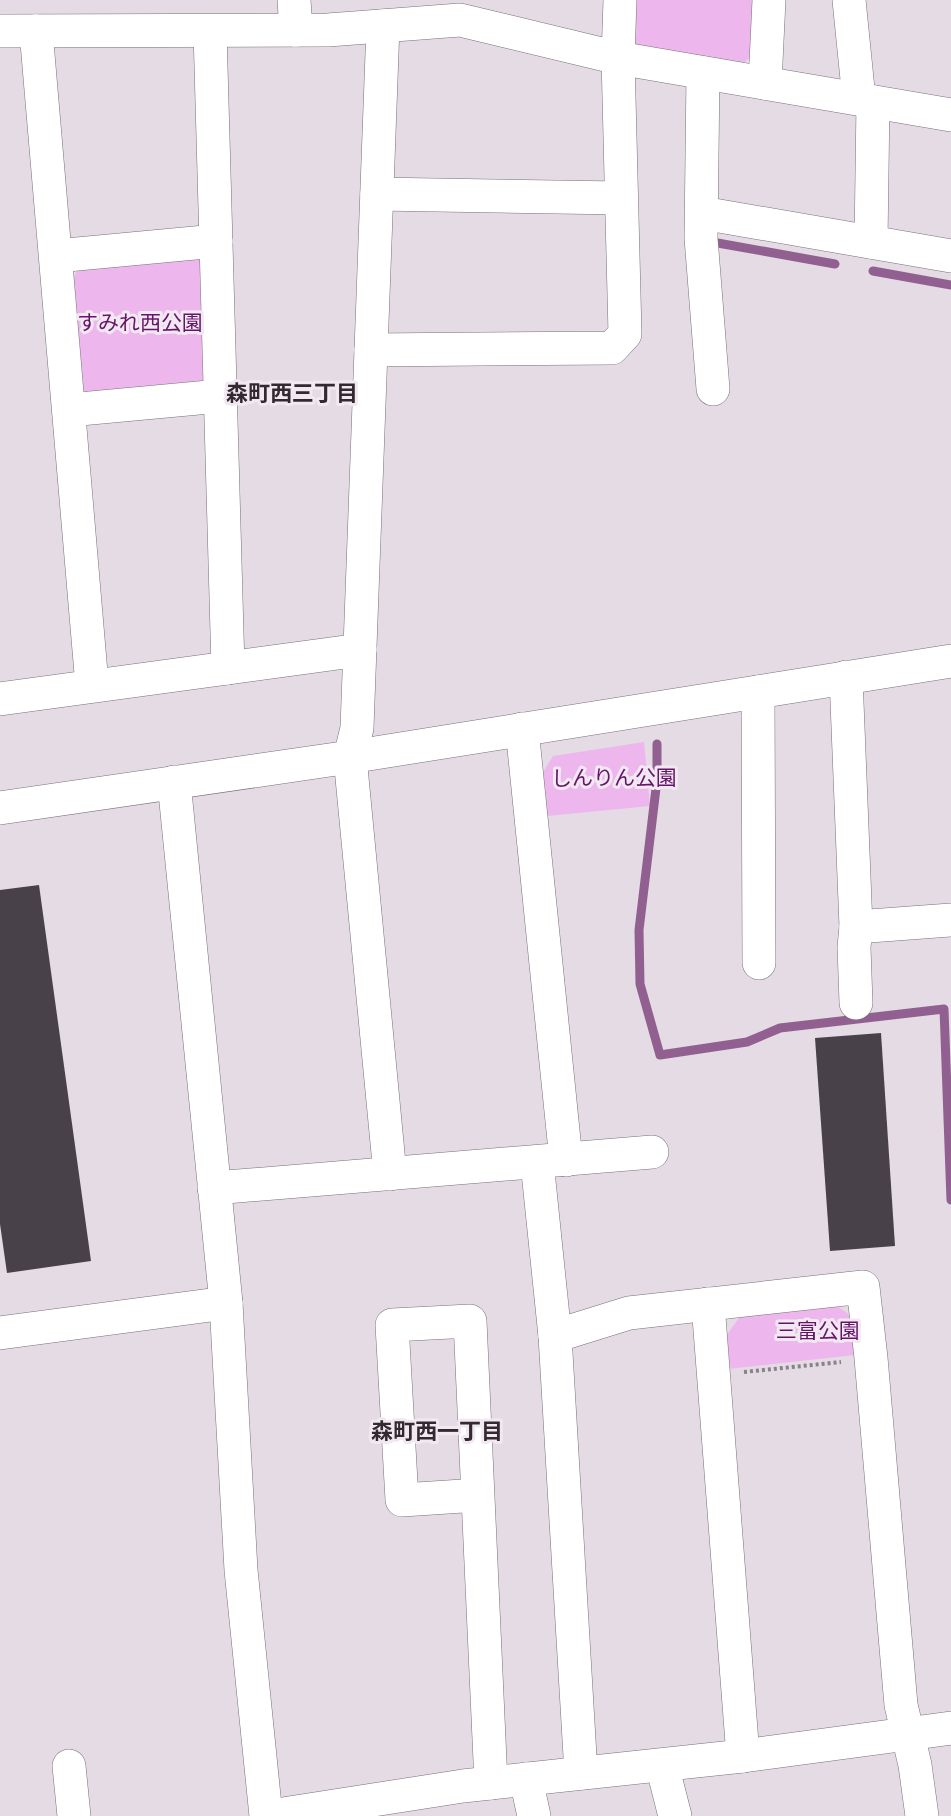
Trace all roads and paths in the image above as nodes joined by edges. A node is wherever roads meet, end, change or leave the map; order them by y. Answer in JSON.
{"nodes":[{"id":1,"x":620,"y":0,"type":"edge"},
{"id":2,"x":769,"y":0,"type":"edge"},
{"id":3,"x":849,"y":0,"type":"edge"},
{"id":4,"x":295,"y":15,"type":"edge"},
{"id":5,"x":383,"y":26,"type":"junction"},
{"id":6,"x":0,"y":31,"type":"edge"},
{"id":7,"x":36,"y":31,"type":"junction"},
{"id":8,"x":210,"y":31,"type":"junction"},
{"id":9,"x":618,"y":58,"type":"junction"},
{"id":10,"x":703,"y":73,"type":"junction"},
{"id":11,"x":765,"y":83,"type":"junction"},
{"id":12,"x":866,"y":101,"type":"junction"},
{"id":13,"x":951,"y":115,"type":"edge"},
{"id":14,"x":377,"y":194,"type":"junction"},
{"id":15,"x":621,"y":198,"type":"junction"},
{"id":16,"x":702,"y":213,"type":"junction"},
{"id":17,"x":216,"y":241,"type":"junction"},
{"id":18,"x":871,"y":242,"type":"junction"},
{"id":19,"x":56,"y":256,"type":"junction"},
{"id":20,"x":951,"y":256,"type":"edge"},
{"id":21,"x":371,"y":350,"type":"junction"},
{"id":22,"x":713,"y":389,"type":"dead end"},
{"id":23,"x":220,"y":396,"type":"junction"},
{"id":24,"x":69,"y":410,"type":"junction"},
{"id":25,"x":360,"y":650,"type":"junction"},
{"id":26,"x":951,"y":661,"type":"edge"},
{"id":27,"x":228,"y":668,"type":"junction"},
{"id":28,"x":846,"y":677,"type":"junction"},
{"id":29,"x":92,"y":685,"type":"junction"},
{"id":30,"x":758,"y":692,"type":"junction"},
{"id":31,"x":0,"y":699,"type":"edge"},
{"id":32,"x":522,"y":729,"type":"junction"},
{"id":33,"x":350,"y":757,"type":"junction"},
{"id":34,"x":174,"y":782,"type":"junction"},
{"id":35,"x":0,"y":808,"type":"edge"},
{"id":36,"x":951,"y":920,"type":"edge"},
{"id":37,"x":856,"y":927,"type":"junction"},
{"id":38,"x":759,"y":963,"type":"dead end"},
{"id":39,"x":856,"y":1003,"type":"dead end"},
{"id":40,"x":652,"y":1152,"type":"dead end"},
{"id":41,"x":552,"y":1161,"type":"junction"},
{"id":42,"x":390,"y":1174,"type":"junction"},
{"id":43,"x":214,"y":1188,"type":"junction"},
{"id":44,"x":226,"y":1303,"type":"junction"},
{"id":45,"x":708,"y":1304,"type":"junction"},
{"id":46,"x":0,"y":1333,"type":"edge"},
{"id":47,"x":555,"y":1336,"type":"junction"},
{"id":48,"x":871,"y":1358,"type":"junction"},
{"id":49,"x":714,"y":1375,"type":"junction"},
{"id":50,"x":478,"y":1495,"type":"junction"},
{"id":51,"x":951,"y":1728,"type":"edge"},
{"id":52,"x":908,"y":1734,"type":"junction"},
{"id":53,"x":742,"y":1756,"type":"junction"},
{"id":54,"x":662,"y":1765,"type":"junction"},
{"id":55,"x":69,"y":1766,"type":"dead end"},
{"id":56,"x":581,"y":1773,"type":"junction"},
{"id":57,"x":526,"y":1779,"type":"junction"},
{"id":58,"x":491,"y":1783,"type":"junction"},
{"id":59,"x":74,"y":1816,"type":"edge"},
{"id":60,"x":268,"y":1816,"type":"edge"},
{"id":61,"x":534,"y":1816,"type":"edge"},
{"id":62,"x":675,"y":1816,"type":"edge"},
{"id":63,"x":922,"y":1816,"type":"edge"}],
"edges":[{"from":1,"to":9,"type":"street"},
{"from":2,"to":11,"type":"street"},
{"from":3,"to":12,"type":"street"},
{"from":4,"to":5,"type":"street"},
{"from":4,"to":8,"type":"street"},
{"from":5,"to":9,"type":"street"},
{"from":5,"to":14,"type":"street"},
{"from":6,"to":7,"type":"street"},
{"from":7,"to":8,"type":"street"},
{"from":7,"to":19,"type":"street"},
{"from":8,"to":17,"type":"street"},
{"from":9,"to":10,"type":"street"},
{"from":9,"to":15,"type":"street"},
{"from":10,"to":11,"type":"street"},
{"from":10,"to":16,"type":"street"},
{"from":11,"to":12,"type":"street"},
{"from":12,"to":13,"type":"street"},
{"from":12,"to":18,"type":"street"},
{"from":14,"to":15,"type":"street"},
{"from":14,"to":21,"type":"street"},
{"from":15,"to":21,"type":"street"},
{"from":16,"to":18,"type":"street"},
{"from":16,"to":22,"type":"street"},
{"from":17,"to":19,"type":"street"},
{"from":17,"to":23,"type":"street"},
{"from":18,"to":20,"type":"street"},
{"from":19,"to":24,"type":"street"},
{"from":21,"to":25,"type":"street"},
{"from":23,"to":24,"type":"street"},
{"from":23,"to":27,"type":"street"},
{"from":24,"to":29,"type":"street"},
{"from":25,"to":27,"type":"street"},
{"from":25,"to":33,"type":"street"},
{"from":26,"to":28,"type":"street"},
{"from":27,"to":29,"type":"street"},
{"from":28,"to":30,"type":"street"},
{"from":28,"to":37,"type":"street"},
{"from":29,"to":31,"type":"street"},
{"from":30,"to":32,"type":"street"},
{"from":30,"to":38,"type":"street"},
{"from":32,"to":33,"type":"street"},
{"from":32,"to":41,"type":"street"},
{"from":33,"to":34,"type":"street"},
{"from":33,"to":42,"type":"street"},
{"from":34,"to":35,"type":"street"},
{"from":34,"to":43,"type":"street"},
{"from":36,"to":37,"type":"street"},
{"from":37,"to":39,"type":"street"},
{"from":40,"to":41,"type":"street"},
{"from":41,"to":42,"type":"street"},
{"from":41,"to":47,"type":"street"},
{"from":42,"to":43,"type":"street"},
{"from":43,"to":44,"type":"street"},
{"from":44,"to":46,"type":"street"},
{"from":44,"to":60,"type":"street"},
{"from":45,"to":47,"type":"street"},
{"from":45,"to":48,"type":"street"},
{"from":45,"to":49,"type":"street"},
{"from":47,"to":56,"type":"street"},
{"from":48,"to":49,"type":"path"},
{"from":48,"to":52,"type":"street"},
{"from":49,"to":53,"type":"street"},
{"from":50,"to":50,"type":"street"},
{"from":50,"to":58,"type":"street"},
{"from":51,"to":52,"type":"street"},
{"from":52,"to":53,"type":"street"},
{"from":52,"to":63,"type":"street"},
{"from":53,"to":54,"type":"street"},
{"from":54,"to":56,"type":"street"},
{"from":54,"to":62,"type":"street"},
{"from":55,"to":59,"type":"street"},
{"from":56,"to":57,"type":"street"},
{"from":57,"to":58,"type":"street"},
{"from":57,"to":61,"type":"street"},
{"from":58,"to":60,"type":"street"}]}
